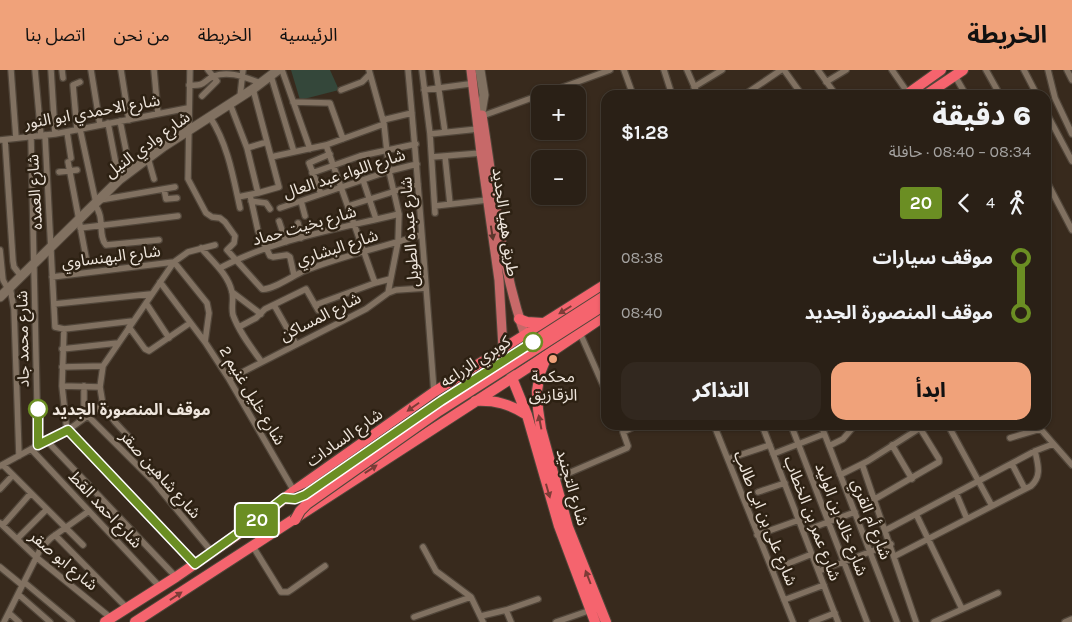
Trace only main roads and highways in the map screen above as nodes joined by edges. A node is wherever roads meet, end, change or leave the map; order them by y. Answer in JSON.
{"nodes":[{"id":1,"x":469,"y":70,"type":"edge"},
{"id":2,"x":476,"y":70,"type":"edge"},
{"id":3,"x":941,"y":70,"type":"edge"},
{"id":4,"x":959,"y":73,"type":"edge"},
{"id":5,"x":473,"y":86,"type":"junction"},
{"id":6,"x":913,"y":90,"type":"edge"},
{"id":7,"x":936,"y":90,"type":"edge"},
{"id":8,"x":480,"y":115,"type":"junction"},
{"id":9,"x":601,"y":287,"type":"edge"},
{"id":10,"x":601,"y":298,"type":"edge"},
{"id":11,"x":601,"y":307,"type":"edge"},
{"id":12,"x":601,"y":318,"type":"edge"},
{"id":13,"x":519,"y":319,"type":"junction"},
{"id":14,"x":544,"y":322,"type":"junction"},
{"id":15,"x":524,"y":335,"type":"junction"},
{"id":16,"x":503,"y":348,"type":"junction"},
{"id":17,"x":547,"y":356,"type":"junction"},
{"id":18,"x":535,"y":363,"type":"junction"},
{"id":19,"x":512,"y":378,"type":"junction"},
{"id":20,"x":538,"y":398,"type":"junction"},
{"id":21,"x":474,"y":401,"type":"junction"},
{"id":22,"x":523,"y":404,"type":"junction"},
{"id":23,"x":527,"y":415,"type":"junction"},
{"id":24,"x":284,"y":498,"type":"junction"},
{"id":25,"x":295,"y":520,"type":"junction"},
{"id":26,"x":146,"y":596,"type":"junction"},
{"id":27,"x":591,"y":597,"type":"junction"},
{"id":28,"x":155,"y":610,"type":"junction"},
{"id":29,"x":113,"y":619,"type":"edge"},
{"id":30,"x":135,"y":622,"type":"edge"},
{"id":31,"x":595,"y":622,"type":"edge"},
{"id":32,"x":606,"y":622,"type":"edge"}],
"edges":[{"from":1,"to":5,"type":"main road"},
{"from":2,"to":5,"type":"main road"},
{"from":3,"to":6,"type":"highway"},
{"from":4,"to":7,"type":"highway"},
{"from":5,"to":8,"type":"main road"},
{"from":8,"to":13,"type":"main road","name":"طريق ههيا الجديد"},
{"from":8,"to":16,"type":"main road","name":"طريق ههيا الجديد","one_way":true},
{"from":9,"to":14,"type":"highway","name":"شارع السادات","one_way":true},
{"from":10,"to":24,"type":"highway","name":"كوبري الزراعه","bridge":true},
{"from":11,"to":25,"type":"highway","name":"كوبري الزراعه","bridge":true},
{"from":12,"to":17,"type":"highway"},
{"from":13,"to":14,"type":"highway"},
{"from":13,"to":15,"type":"main road","name":"طريق ههيا الجديد"},
{"from":14,"to":15,"type":"highway","name":"شارع السادات"},
{"from":15,"to":16,"type":"highway","name":"شارع السادات"},
{"from":15,"to":18,"type":"main road","name":"طريق ههيا الجديد"},
{"from":16,"to":19,"type":"main road","name":"طريق ههيا الجديد"},
{"from":16,"to":24,"type":"highway","name":"شارع السادات","one_way":true},
{"from":17,"to":18,"type":"highway"},
{"from":17,"to":20,"type":"highway","name":"شارع التجنيد"},
{"from":18,"to":19,"type":"highway"},
{"from":19,"to":21,"type":"highway"},
{"from":19,"to":22,"type":"highway","name":"شارع التجنيد"},
{"from":20,"to":22,"type":"highway"},
{"from":27,"to":20,"type":"highway","name":"شارع التجنيد","one_way":true},
{"from":21,"to":23,"type":"highway"},
{"from":25,"to":21,"type":"highway","one_way":true},
{"from":22,"to":23,"type":"highway","name":"شارع التجنيد"},
{"from":23,"to":27,"type":"highway","name":"شارع التجنيد","one_way":true},
{"from":24,"to":26,"type":"highway","name":"شارع السادات"},
{"from":28,"to":25,"type":"highway","one_way":true},
{"from":26,"to":28,"type":"highway"},
{"from":26,"to":29,"type":"highway","name":"شارع السادات"},
{"from":27,"to":31,"type":"highway","name":"شارع التجنيد"},
{"from":27,"to":32,"type":"highway","name":"شارع التجنيد"},
{"from":28,"to":30,"type":"highway"}]}
